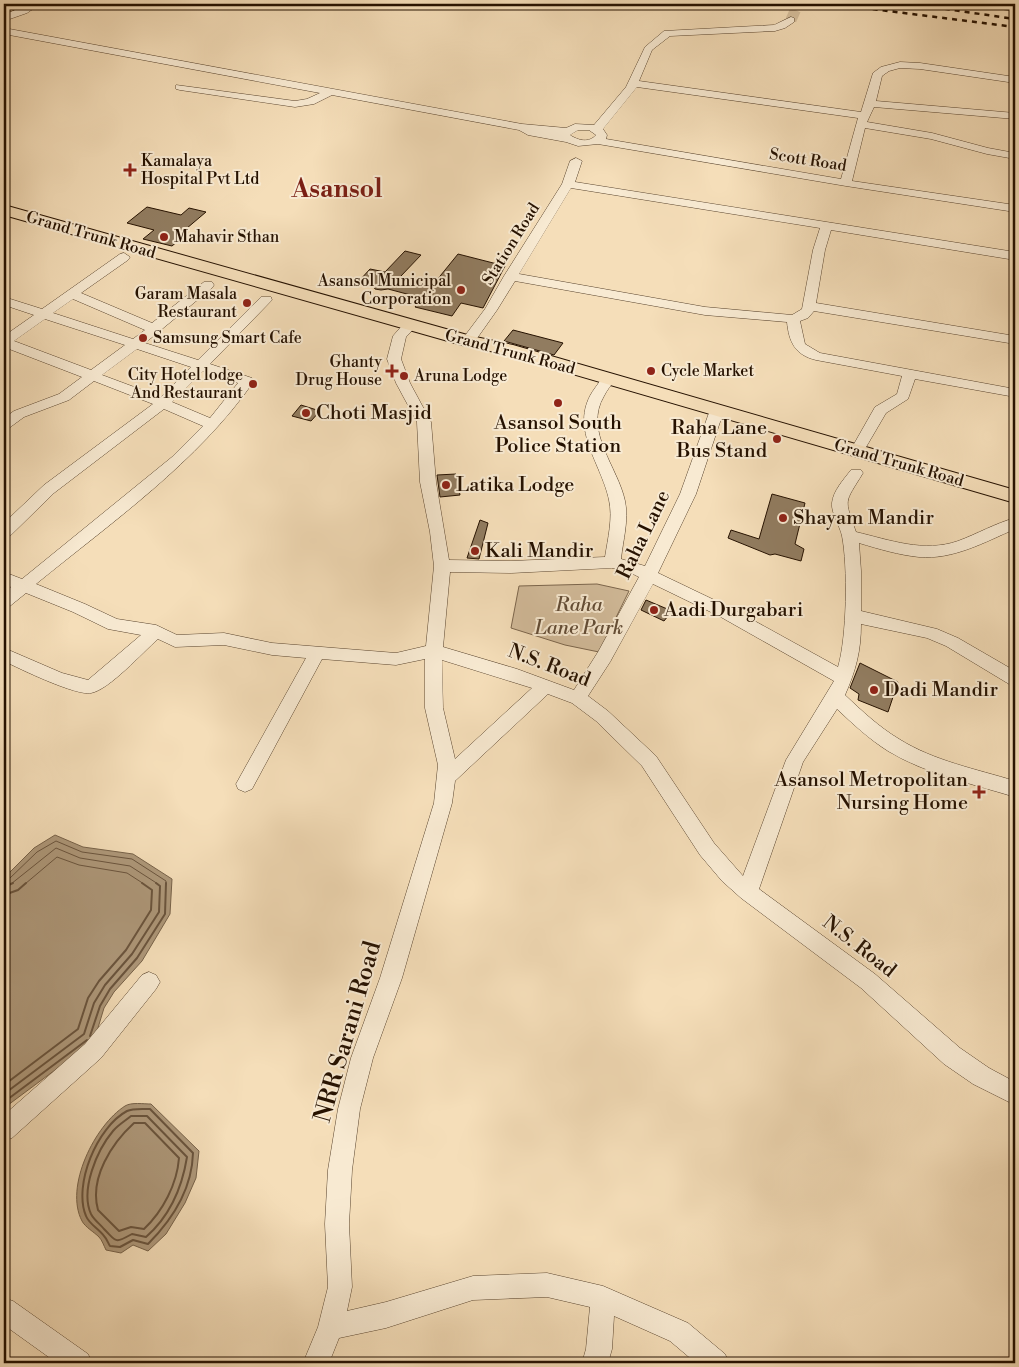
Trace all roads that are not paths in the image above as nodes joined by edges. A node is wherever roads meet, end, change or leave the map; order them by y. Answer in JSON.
{"nodes":[{"id":1,"x":36,"y":4,"type":"edge"},
{"id":2,"x":984,"y":4,"type":"edge"},
{"id":3,"x":1015,"y":8,"type":"edge"},
{"id":4,"x":4,"y":18,"type":"edge"},
{"id":5,"x":791,"y":20,"type":"dead end"},
{"id":6,"x":662,"y":32,"type":"junction"},
{"id":7,"x":6,"y":33,"type":"edge"},
{"id":8,"x":1015,"y":80,"type":"edge"},
{"id":9,"x":632,"y":83,"type":"junction"},
{"id":10,"x":180,"y":88,"type":"dead end"},
{"id":11,"x":330,"y":92,"type":"junction"},
{"id":12,"x":870,"y":104,"type":"junction"},
{"id":13,"x":1015,"y":116,"type":"edge"},
{"id":14,"x":863,"y":120,"type":"junction"},
{"id":15,"x":592,"y":135,"type":"junction"},
{"id":16,"x":569,"y":137,"type":"junction"},
{"id":17,"x":1015,"y":156,"type":"edge"},
{"id":18,"x":576,"y":161,"type":"junction"},
{"id":19,"x":846,"y":183,"type":"junction"},
{"id":20,"x":568,"y":184,"type":"junction"},
{"id":21,"x":4,"y":200,"type":"edge"},
{"id":22,"x":1015,"y":209,"type":"edge"},
{"id":23,"x":4,"y":210,"type":"edge"},
{"id":24,"x":827,"y":225,"type":"junction"},
{"id":25,"x":1015,"y":256,"type":"edge"},
{"id":26,"x":124,"y":258,"type":"dead end"},
{"id":27,"x":510,"y":276,"type":"junction"},
{"id":28,"x":208,"y":285,"type":"dead end"},
{"id":29,"x":72,"y":294,"type":"junction"},
{"id":30,"x":266,"y":300,"type":"dead end"},
{"id":31,"x":4,"y":302,"type":"edge"},
{"id":32,"x":809,"y":306,"type":"junction"},
{"id":33,"x":43,"y":314,"type":"junction"},
{"id":34,"x":793,"y":319,"type":"junction"},
{"id":35,"x":411,"y":324,"type":"junction"},
{"id":36,"x":154,"y":329,"type":"junction"},
{"id":37,"x":470,"y":338,"type":"junction"},
{"id":38,"x":1015,"y":340,"type":"edge"},
{"id":39,"x":4,"y":342,"type":"edge"},
{"id":40,"x":135,"y":344,"type":"junction"},
{"id":41,"x":200,"y":366,"type":"junction"},
{"id":42,"x":910,"y":374,"type":"junction"},
{"id":43,"x":91,"y":375,"type":"junction"},
{"id":44,"x":608,"y":380,"type":"junction"},
{"id":45,"x":1015,"y":393,"type":"edge"},
{"id":46,"x":163,"y":403,"type":"junction"},
{"id":47,"x":717,"y":410,"type":"junction"},
{"id":48,"x":4,"y":424,"type":"edge"},
{"id":49,"x":212,"y":425,"type":"junction"},
{"id":50,"x":857,"y":450,"type":"junction"},
{"id":51,"x":856,"y":473,"type":"dead end"},
{"id":52,"x":1015,"y":497,"type":"edge"},
{"id":53,"x":1015,"y":523,"type":"edge"},
{"id":54,"x":4,"y":532,"type":"edge"},
{"id":55,"x":850,"y":536,"type":"junction"},
{"id":56,"x":612,"y":562,"type":"junction"},
{"id":57,"x":442,"y":566,"type":"junction"},
{"id":58,"x":648,"y":574,"type":"junction"},
{"id":59,"x":4,"y":578,"type":"edge"},
{"id":60,"x":24,"y":587,"type":"junction"},
{"id":61,"x":4,"y":602,"type":"edge"},
{"id":62,"x":854,"y":616,"type":"junction"},
{"id":63,"x":156,"y":632,"type":"junction"},
{"id":64,"x":433,"y":651,"type":"junction"},
{"id":65,"x":317,"y":653,"type":"junction"},
{"id":66,"x":4,"y":654,"type":"edge"},
{"id":67,"x":844,"y":678,"type":"junction"},
{"id":68,"x":1015,"y":679,"type":"edge"},
{"id":69,"x":545,"y":687,"type":"junction"},
{"id":70,"x":835,"y":697,"type":"junction"},
{"id":71,"x":578,"y":698,"type":"junction"},
{"id":72,"x":447,"y":777,"type":"junction"},
{"id":73,"x":245,"y":784,"type":"dead end"},
{"id":74,"x":1015,"y":788,"type":"edge"},
{"id":75,"x":748,"y":892,"type":"junction"},
{"id":76,"x":149,"y":982,"type":"dead end"},
{"id":77,"x":1015,"y":1094,"type":"edge"},
{"id":78,"x":4,"y":1130,"type":"edge"},
{"id":79,"x":603,"y":1298,"type":"junction"},
{"id":80,"x":4,"y":1310,"type":"edge"},
{"id":81,"x":331,"y":1327,"type":"junction"},
{"id":82,"x":79,"y":1363,"type":"edge"},
{"id":83,"x":316,"y":1363,"type":"edge"},
{"id":84,"x":594,"y":1363,"type":"edge"},
{"id":85,"x":716,"y":1363,"type":"edge"}],
"edges":[{"from":1,"to":4,"type":"street"},
{"from":2,"to":3,"type":"street"},
{"from":5,"to":6,"type":"street"},
{"from":6,"to":9,"type":"street","name":"Station Road"},
{"from":6,"to":15,"type":"street","name":"Station Road"},
{"from":7,"to":11,"type":"street","name":"Scott Road"},
{"from":8,"to":12,"type":"street"},
{"from":9,"to":14,"type":"street"},
{"from":9,"to":15,"type":"street","name":"Station Road"},
{"from":10,"to":11,"type":"street"},
{"from":11,"to":16,"type":"street","name":"Scott Road"},
{"from":12,"to":13,"type":"street"},
{"from":12,"to":14,"type":"street"},
{"from":14,"to":17,"type":"street"},
{"from":14,"to":19,"type":"street"},
{"from":15,"to":16,"type":"street","name":"Scott Road"},
{"from":15,"to":16,"type":"street"},
{"from":15,"to":18,"type":"street","name":"Station Road"},
{"from":15,"to":19,"type":"street","name":"Scott Road"},
{"from":16,"to":18,"type":"street"},
{"from":18,"to":20,"type":"street","name":"Station Road"},
{"from":19,"to":22,"type":"street","name":"Scott Road"},
{"from":20,"to":24,"type":"street"},
{"from":20,"to":27,"type":"street","name":"Station Road"},
{"from":21,"to":37,"type":"main road"},
{"from":23,"to":35,"type":"main road","name":"Grand Trunk Road"},
{"from":24,"to":25,"type":"street"},
{"from":24,"to":32,"type":"street"},
{"from":26,"to":29,"type":"street"},
{"from":27,"to":34,"type":"street"},
{"from":27,"to":37,"type":"street","name":"Station Road"},
{"from":28,"to":36,"type":"street"},
{"from":29,"to":33,"type":"street"},
{"from":29,"to":36,"type":"street"},
{"from":30,"to":41,"type":"street"},
{"from":31,"to":33,"type":"street"},
{"from":32,"to":34,"type":"street"},
{"from":32,"to":38,"type":"street"},
{"from":33,"to":39,"type":"street"},
{"from":33,"to":40,"type":"street"},
{"from":34,"to":42,"type":"street"},
{"from":35,"to":37,"type":"main road","name":"Grand Trunk Road"},
{"from":35,"to":57,"type":"street","name":"NRR Sarani Road"},
{"from":36,"to":40,"type":"street"},
{"from":37,"to":44,"type":"main road","name":"Grand Trunk Road"},
{"from":39,"to":43,"type":"street"},
{"from":40,"to":41,"type":"street"},
{"from":40,"to":43,"type":"street"},
{"from":41,"to":46,"type":"street"},
{"from":41,"to":49,"type":"street"},
{"from":42,"to":45,"type":"street"},
{"from":42,"to":50,"type":"street"},
{"from":43,"to":46,"type":"street"},
{"from":43,"to":48,"type":"street"},
{"from":44,"to":47,"type":"main road","name":"Grand Trunk Road"},
{"from":44,"to":56,"type":"street"},
{"from":46,"to":49,"type":"street"},
{"from":46,"to":54,"type":"street"},
{"from":47,"to":50,"type":"main road","name":"Grand Trunk Road"},
{"from":47,"to":58,"type":"street","name":"Raha Lane"},
{"from":49,"to":60,"type":"street"},
{"from":50,"to":52,"type":"main road","name":"Grand Trunk Road"},
{"from":51,"to":55,"type":"street"},
{"from":53,"to":55,"type":"street"},
{"from":55,"to":62,"type":"street"},
{"from":56,"to":57,"type":"street"},
{"from":56,"to":58,"type":"street"},
{"from":57,"to":64,"type":"street","name":"NRR Sarani Road"},
{"from":58,"to":67,"type":"street"},
{"from":58,"to":71,"type":"street","name":"Raha Lane"},
{"from":59,"to":60,"type":"street"},
{"from":60,"to":61,"type":"street"},
{"from":60,"to":63,"type":"street"},
{"from":62,"to":67,"type":"street"},
{"from":62,"to":68,"type":"street"},
{"from":63,"to":65,"type":"street"},
{"from":63,"to":66,"type":"street"},
{"from":64,"to":65,"type":"street"},
{"from":64,"to":69,"type":"street","name":"N.S. Road"},
{"from":64,"to":72,"type":"street","name":"NRR Sarani Road"},
{"from":65,"to":73,"type":"street"},
{"from":67,"to":70,"type":"street"},
{"from":69,"to":71,"type":"street","name":"N.S. Road"},
{"from":69,"to":72,"type":"street"},
{"from":70,"to":74,"type":"street"},
{"from":70,"to":75,"type":"street"},
{"from":71,"to":75,"type":"street","name":"N.S. Road"},
{"from":72,"to":81,"type":"street","name":"NRR Sarani Road"},
{"from":75,"to":77,"type":"street","name":"N.S. Road"},
{"from":76,"to":78,"type":"street"},
{"from":79,"to":81,"type":"street"},
{"from":79,"to":84,"type":"street"},
{"from":79,"to":85,"type":"street"},
{"from":80,"to":82,"type":"street"},
{"from":81,"to":83,"type":"street","name":"NRR Sarani Road"}]}
